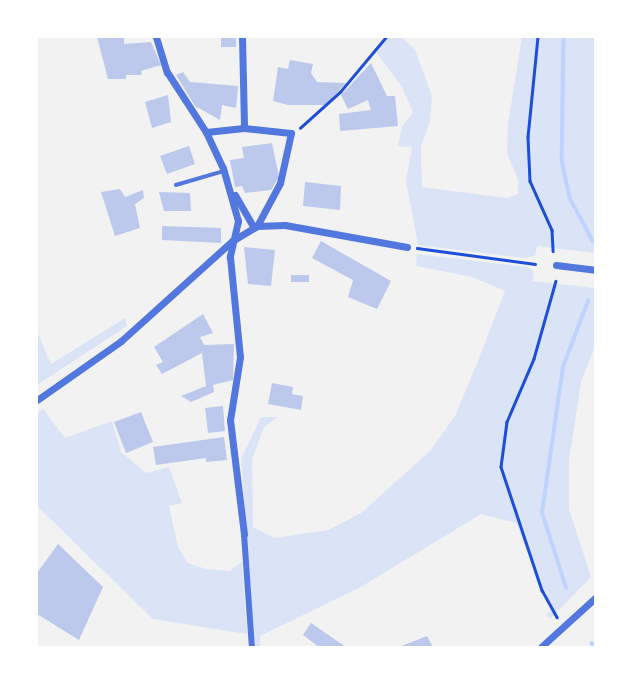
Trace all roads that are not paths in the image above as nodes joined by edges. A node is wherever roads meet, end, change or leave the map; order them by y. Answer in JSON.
{"nodes":[{"id":1,"x":156,"y":37,"type":"edge"},
{"id":2,"x":242,"y":37,"type":"edge"},
{"id":3,"x":244,"y":128,"type":"junction"},
{"id":4,"x":206,"y":132,"type":"junction"},
{"id":5,"x":224,"y":171,"type":"junction"},
{"id":6,"x":176,"y":185,"type":"dead end"},
{"id":7,"x":233,"y":192,"type":"junction"},
{"id":8,"x":255,"y":227,"type":"junction"},
{"id":9,"x":232,"y":241,"type":"junction"},
{"id":10,"x":407,"y":247,"type":"road end"},
{"id":11,"x":556,"y":265,"type":"dead end"},
{"id":12,"x":595,"y":270,"type":"edge"},
{"id":13,"x":37,"y":400,"type":"edge"},
{"id":14,"x":244,"y":534,"type":"joint"},
{"id":15,"x":595,"y":598,"type":"edge"},
{"id":16,"x":252,"y":647,"type":"edge"},
{"id":17,"x":541,"y":647,"type":"edge"}],
"edges":[{"from":1,"to":4,"type":"street"},
{"from":2,"to":3,"type":"street"},
{"from":3,"to":4,"type":"street"},
{"from":3,"to":8,"type":"street"},
{"from":4,"to":5,"type":"street"},
{"from":5,"to":6,"type":"lane"},
{"from":5,"to":7,"type":"street"},
{"from":7,"to":8,"type":"street"},
{"from":7,"to":9,"type":"street"},
{"from":8,"to":9,"type":"street"},
{"from":8,"to":10,"type":"street"},
{"from":9,"to":13,"type":"street"},
{"from":9,"to":14,"type":"street"},
{"from":11,"to":12,"type":"street"},
{"from":14,"to":16,"type":"street"},
{"from":15,"to":17,"type":"street"}]}
